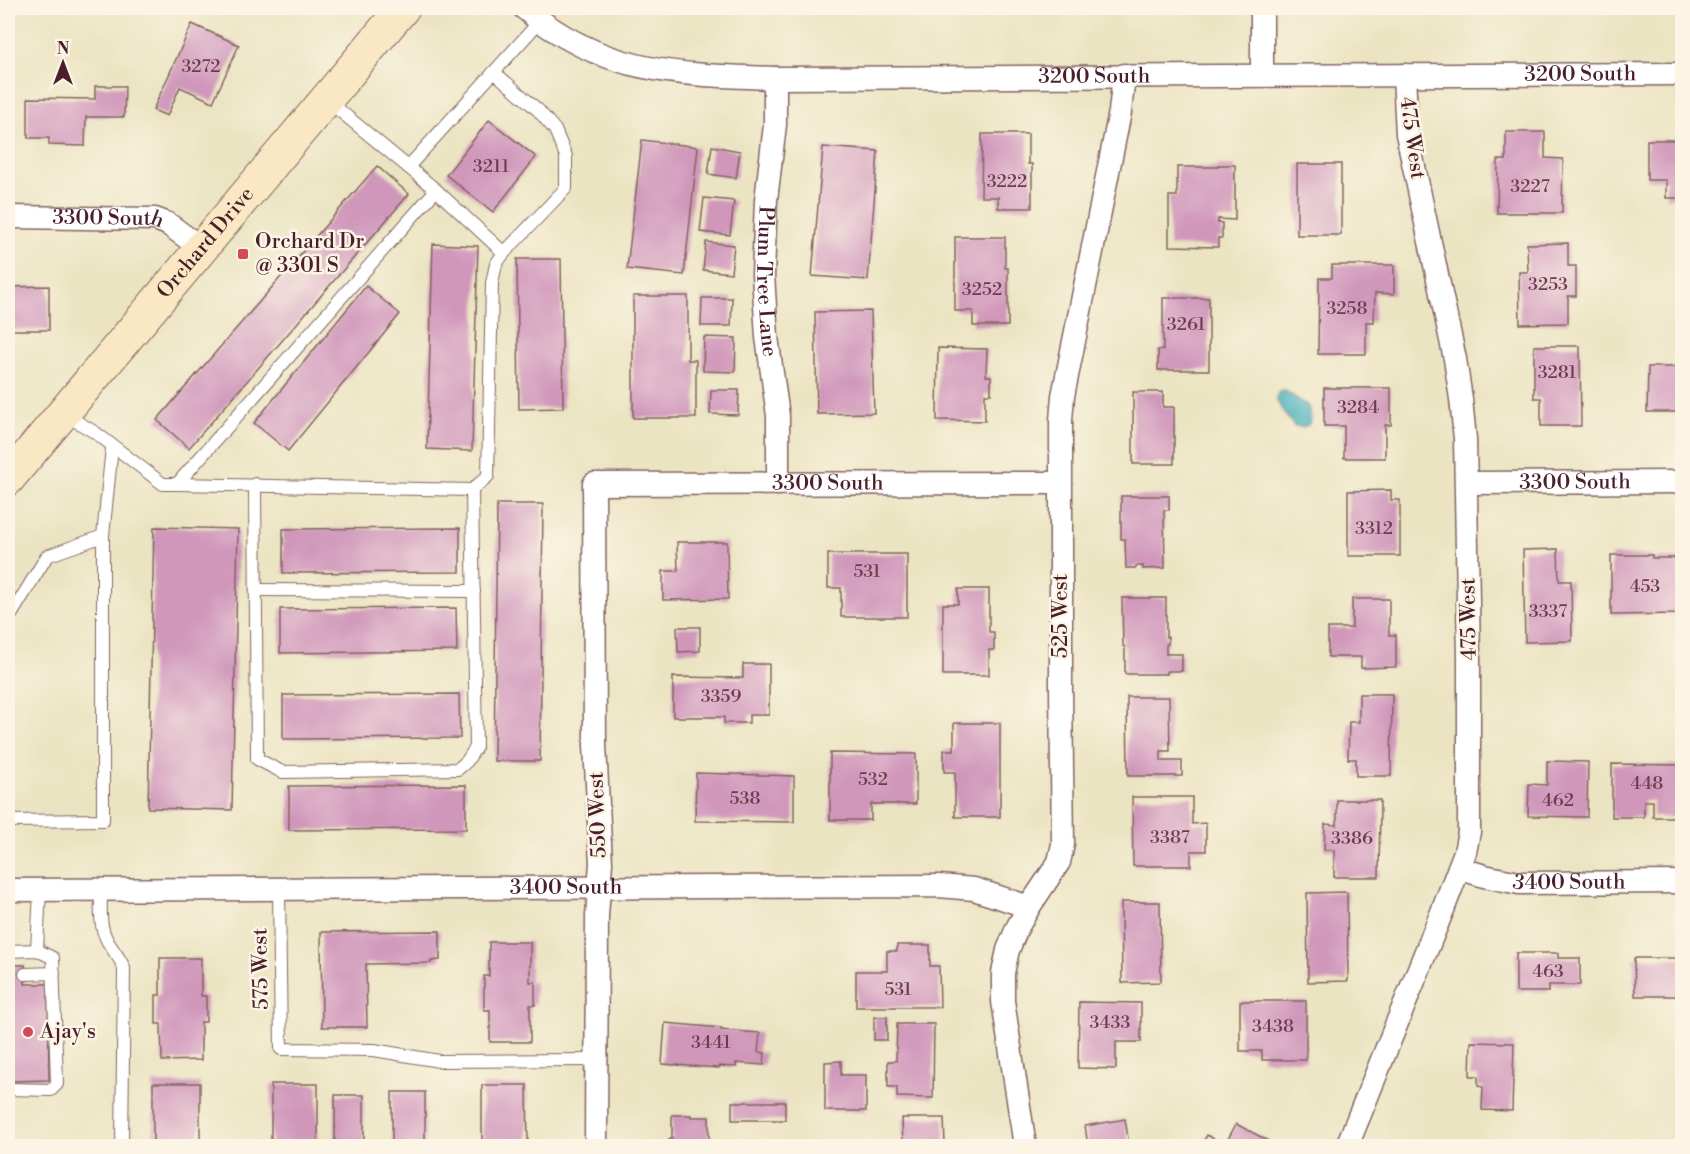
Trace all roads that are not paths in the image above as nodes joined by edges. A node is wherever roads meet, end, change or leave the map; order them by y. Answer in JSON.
{"nodes":[{"id":1,"x":403,"y":8,"type":"edge"},
{"id":2,"x":1262,"y":8,"type":"edge"},
{"id":3,"x":532,"y":14,"type":"edge"},
{"id":4,"x":494,"y":72,"type":"junction"},
{"id":5,"x":1262,"y":74,"type":"junction"},
{"id":6,"x":1683,"y":74,"type":"edge"},
{"id":7,"x":1124,"y":75,"type":"junction"},
{"id":8,"x":1404,"y":75,"type":"junction"},
{"id":9,"x":775,"y":78,"type":"junction"},
{"id":10,"x":326,"y":99,"type":"junction"},
{"id":11,"x":408,"y":167,"type":"junction"},
{"id":12,"x":436,"y":190,"type":"junction"},
{"id":13,"x":8,"y":217,"type":"edge"},
{"id":14,"x":201,"y":248,"type":"junction"},
{"id":15,"x":504,"y":253,"type":"junction"},
{"id":16,"x":63,"y":413,"type":"junction"},
{"id":17,"x":112,"y":447,"type":"junction"},
{"id":18,"x":8,"y":479,"type":"edge"},
{"id":19,"x":1683,"y":482,"type":"edge"},
{"id":20,"x":1060,"y":483,"type":"junction"},
{"id":21,"x":1467,"y":483,"type":"junction"},
{"id":22,"x":177,"y":484,"type":"junction"},
{"id":23,"x":255,"y":484,"type":"junction"},
{"id":24,"x":594,"y":484,"type":"joint"},
{"id":25,"x":778,"y":484,"type":"junction"},
{"id":26,"x":472,"y":490,"type":"junction"},
{"id":27,"x":103,"y":536,"type":"junction"},
{"id":28,"x":256,"y":590,"type":"junction"},
{"id":29,"x":474,"y":591,"type":"junction"},
{"id":30,"x":8,"y":620,"type":"edge"},
{"id":31,"x":8,"y":821,"type":"edge"},
{"id":32,"x":1459,"y":868,"type":"junction"},
{"id":33,"x":1683,"y":882,"type":"edge"},
{"id":34,"x":599,"y":887,"type":"junction"},
{"id":35,"x":279,"y":889,"type":"junction"},
{"id":36,"x":8,"y":890,"type":"edge"},
{"id":37,"x":40,"y":890,"type":"junction"},
{"id":38,"x":101,"y":890,"type":"junction"},
{"id":39,"x":1029,"y":906,"type":"junction"},
{"id":40,"x":37,"y":950,"type":"junction"},
{"id":41,"x":8,"y":951,"type":"edge"},
{"id":42,"x":54,"y":973,"type":"junction"},
{"id":43,"x":25,"y":974,"type":"dead end"},
{"id":44,"x":595,"y":1060,"type":"junction"},
{"id":45,"x":8,"y":1089,"type":"edge"},
{"id":46,"x":122,"y":1146,"type":"edge"},
{"id":47,"x":596,"y":1146,"type":"edge"},
{"id":48,"x":1025,"y":1146,"type":"edge"},
{"id":49,"x":1347,"y":1146,"type":"edge"}],
"edges":[{"from":1,"to":10,"type":"main road","name":"Orchard Drive"},
{"from":2,"to":5,"type":"street"},
{"from":3,"to":4,"type":"lane"},
{"from":3,"to":9,"type":"street","name":"3200 South"},
{"from":4,"to":11,"type":"lane"},
{"from":4,"to":15,"type":"lane"},
{"from":5,"to":7,"type":"street","name":"3200 South"},
{"from":5,"to":8,"type":"street","name":"3200 South"},
{"from":6,"to":8,"type":"street","name":"3200 South"},
{"from":7,"to":9,"type":"street","name":"3200 South"},
{"from":7,"to":20,"type":"street","name":"525 West"},
{"from":8,"to":21,"type":"street","name":"475 West"},
{"from":9,"to":25,"type":"street","name":"Plum Tree Lane"},
{"from":10,"to":11,"type":"lane"},
{"from":10,"to":14,"type":"main road","name":"Orchard Drive"},
{"from":11,"to":12,"type":"lane"},
{"from":12,"to":15,"type":"lane"},
{"from":12,"to":22,"type":"lane"},
{"from":13,"to":14,"type":"street","name":"3300 South"},
{"from":14,"to":16,"type":"main road","name":"Orchard Drive"},
{"from":15,"to":26,"type":"lane"},
{"from":16,"to":17,"type":"lane"},
{"from":16,"to":18,"type":"main road","name":"Orchard Drive"},
{"from":17,"to":22,"type":"lane"},
{"from":17,"to":27,"type":"lane"},
{"from":19,"to":21,"type":"street","name":"3300 South"},
{"from":20,"to":25,"type":"street","name":"3300 South"},
{"from":20,"to":39,"type":"street","name":"525 West"},
{"from":21,"to":32,"type":"street","name":"475 West"},
{"from":22,"to":23,"type":"lane"},
{"from":23,"to":26,"type":"lane"},
{"from":23,"to":28,"type":"lane"},
{"from":24,"to":25,"type":"street","name":"3300 South"},
{"from":24,"to":34,"type":"street","name":"550 West"},
{"from":26,"to":29,"type":"lane"},
{"from":27,"to":30,"type":"lane"},
{"from":27,"to":31,"type":"lane"},
{"from":28,"to":29,"type":"lane"},
{"from":28,"to":29,"type":"lane"},
{"from":32,"to":33,"type":"street","name":"3400 South"},
{"from":32,"to":49,"type":"street","name":"475 West"},
{"from":34,"to":35,"type":"street","name":"3400 South"},
{"from":34,"to":39,"type":"street","name":"3400 South"},
{"from":34,"to":44,"type":"street","name":"550 West"},
{"from":35,"to":38,"type":"street","name":"3400 South"},
{"from":35,"to":44,"type":"lane","name":"575 West"},
{"from":36,"to":37,"type":"street","name":"3400 South"},
{"from":37,"to":38,"type":"street","name":"3400 South"},
{"from":37,"to":40,"type":"lane"},
{"from":38,"to":46,"type":"lane"},
{"from":39,"to":48,"type":"street","name":"525 West"},
{"from":40,"to":41,"type":"lane"},
{"from":40,"to":42,"type":"lane"},
{"from":42,"to":43,"type":"lane"},
{"from":42,"to":45,"type":"lane"},
{"from":44,"to":47,"type":"street","name":"550 West"}]}
